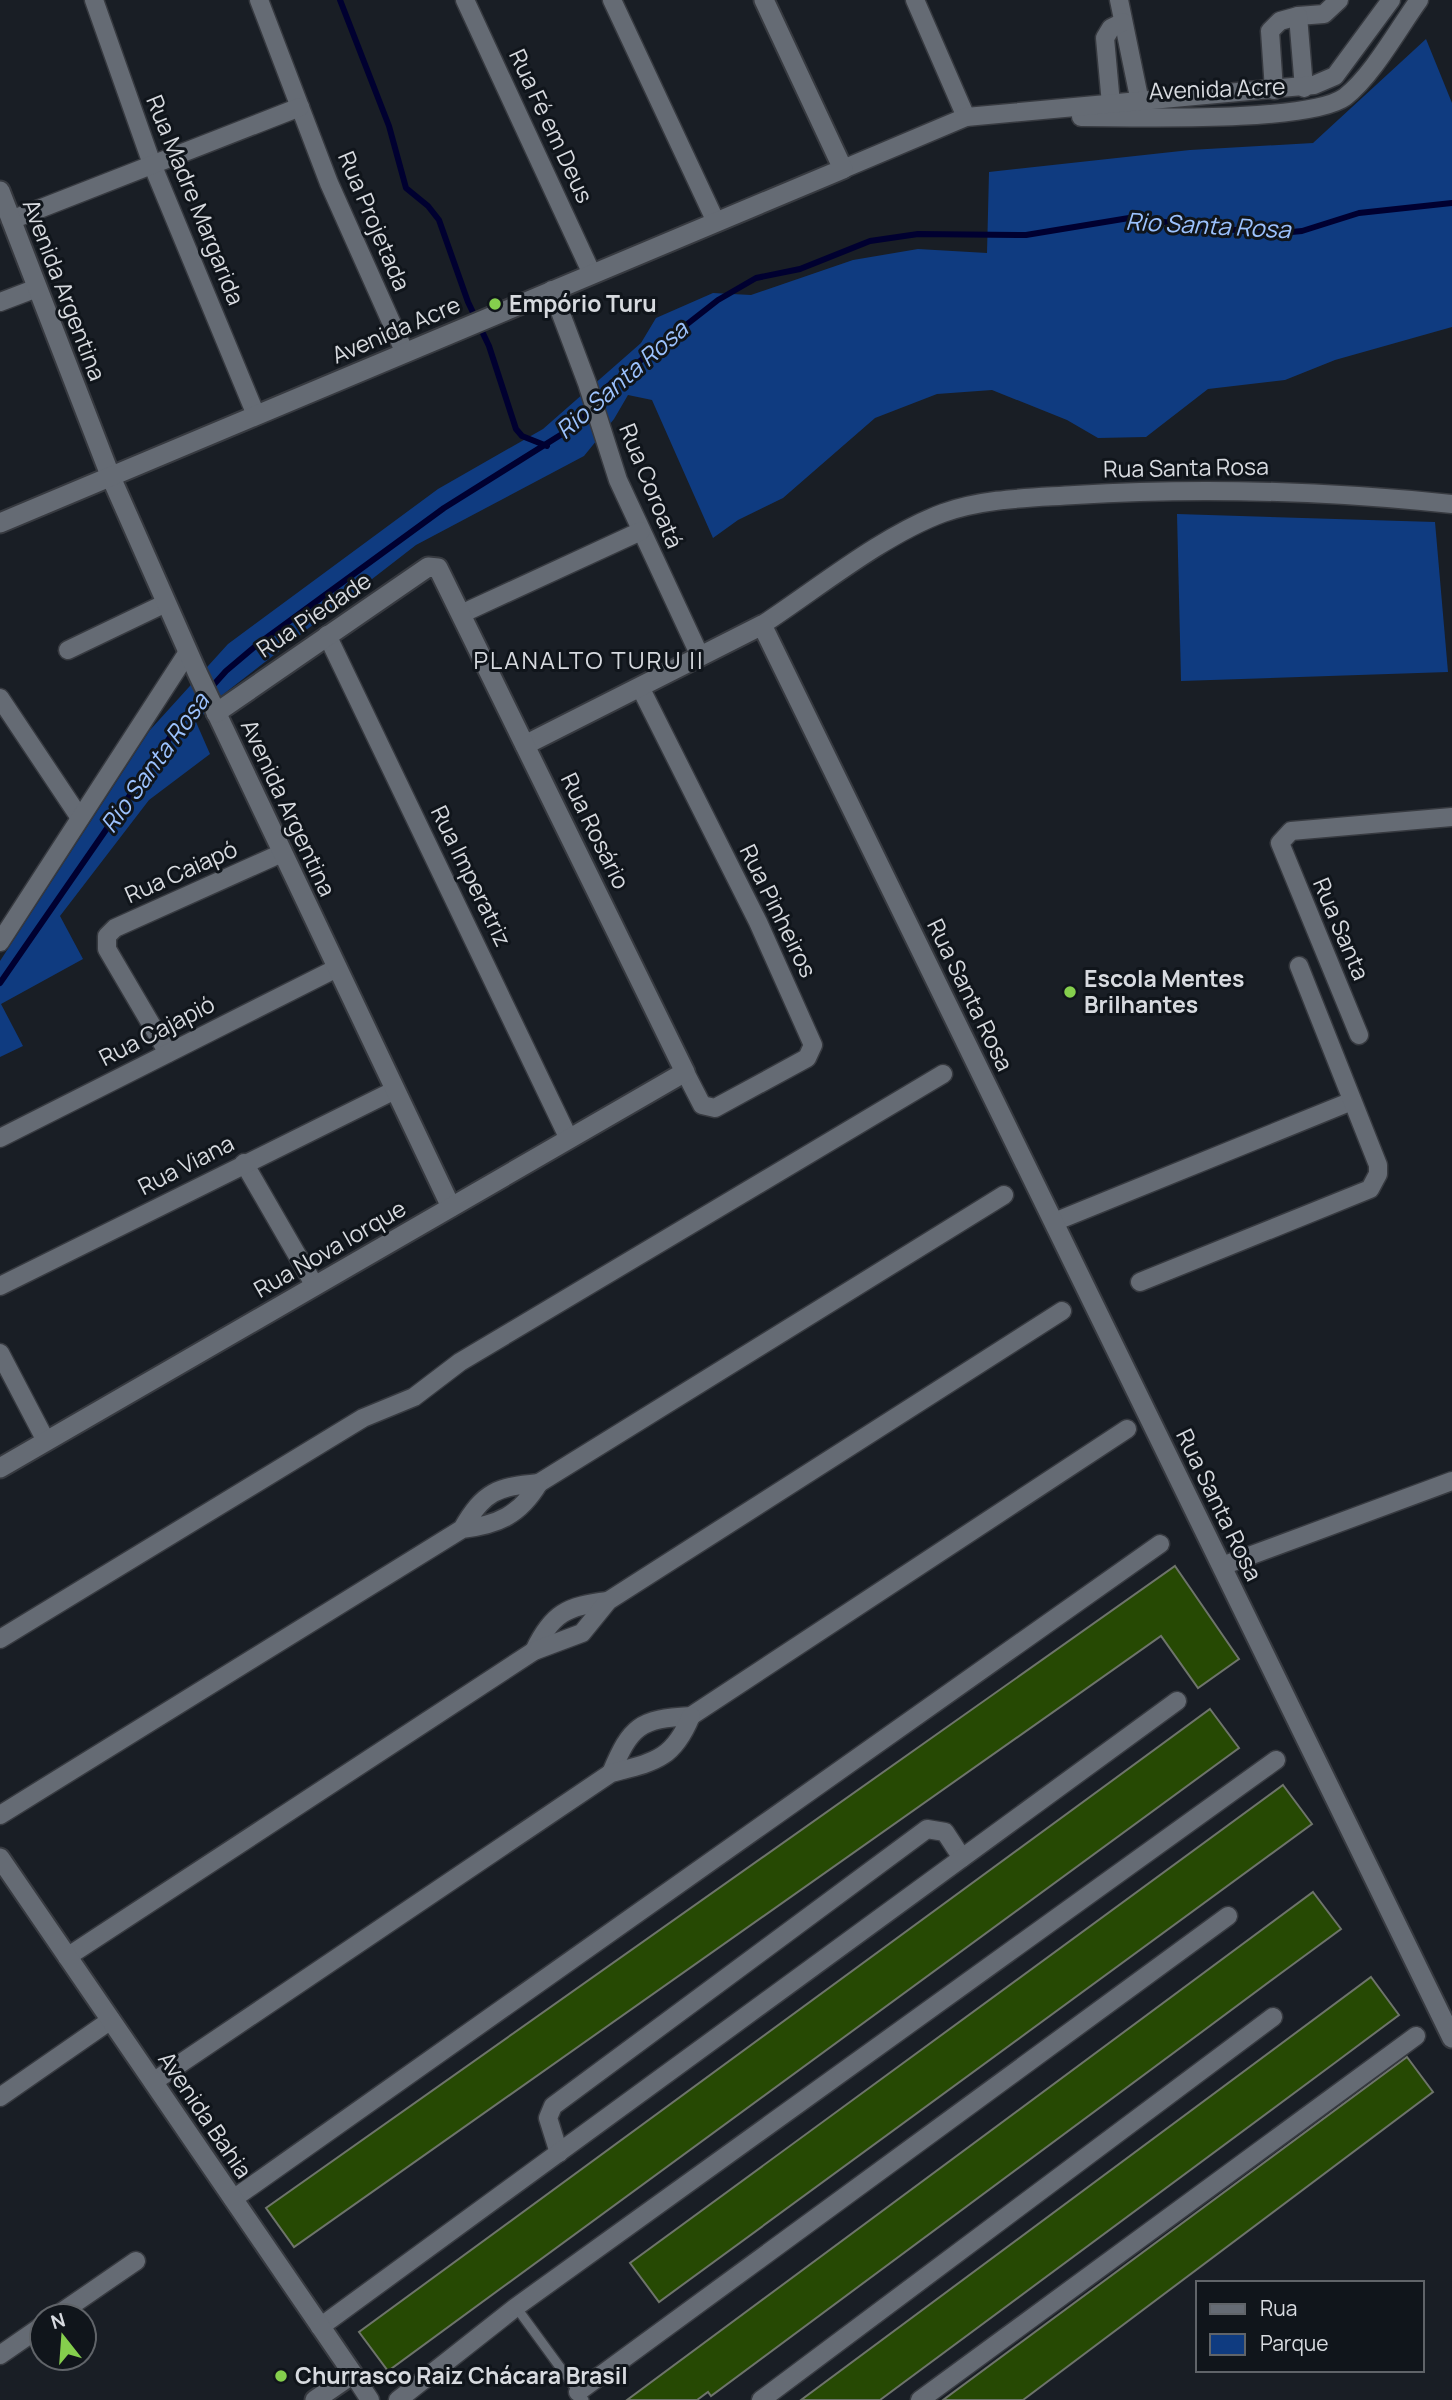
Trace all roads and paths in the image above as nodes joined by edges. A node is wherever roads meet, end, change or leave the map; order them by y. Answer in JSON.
{"nodes":[{"id":1,"x":94,"y":0,"type":"edge"},
{"id":2,"x":259,"y":0,"type":"edge"},
{"id":3,"x":466,"y":0,"type":"edge"},
{"id":4,"x":612,"y":0,"type":"edge"},
{"id":5,"x":764,"y":0,"type":"edge"},
{"id":6,"x":915,"y":0,"type":"edge"},
{"id":7,"x":1119,"y":0,"type":"edge"},
{"id":8,"x":1339,"y":0,"type":"edge"},
{"id":9,"x":1391,"y":0,"type":"edge"},
{"id":10,"x":1419,"y":0,"type":"edge"},
{"id":11,"x":1298,"y":16,"type":"junction"},
{"id":12,"x":1123,"y":22,"type":"junction"},
{"id":13,"x":1304,"y":88,"type":"junction"},
{"id":14,"x":1274,"y":90,"type":"junction"},
{"id":15,"x":1140,"y":102,"type":"junction"},
{"id":16,"x":1111,"y":104,"type":"junction"},
{"id":17,"x":300,"y":107,"type":"junction"},
{"id":18,"x":965,"y":117,"type":"junction"},
{"id":19,"x":152,"y":164,"type":"junction"},
{"id":20,"x":843,"y":169,"type":"junction"},
{"id":21,"x":0,"y":191,"type":"edge"},
{"id":22,"x":11,"y":220,"type":"junction"},
{"id":23,"x":716,"y":222,"type":"junction"},
{"id":24,"x":592,"y":274,"type":"junction"},
{"id":25,"x":37,"y":288,"type":"junction"},
{"id":26,"x":552,"y":290,"type":"junction"},
{"id":27,"x":0,"y":302,"type":"edge"},
{"id":28,"x":405,"y":353,"type":"junction"},
{"id":29,"x":256,"y":415,"type":"junction"},
{"id":30,"x":110,"y":475,"type":"junction"},
{"id":31,"x":1452,"y":504,"type":"edge"},
{"id":32,"x":0,"y":523,"type":"edge"},
{"id":33,"x":641,"y":531,"type":"junction"},
{"id":34,"x":441,"y":572,"type":"joint"},
{"id":35,"x":166,"y":603,"type":"junction"},
{"id":36,"x":461,"y":614,"type":"junction"},
{"id":37,"x":762,"y":625,"type":"junction"},
{"id":38,"x":327,"y":635,"type":"junction"},
{"id":39,"x":68,"y":650,"type":"dead end"},
{"id":40,"x":188,"y":652,"type":"junction"},
{"id":41,"x":700,"y":656,"type":"junction"},
{"id":42,"x":640,"y":687,"type":"junction"},
{"id":43,"x":0,"y":698,"type":"edge"},
{"id":44,"x":214,"y":710,"type":"junction"},
{"id":45,"x":525,"y":745,"type":"junction"},
{"id":46,"x":1452,"y":817,"type":"edge"},
{"id":47,"x":80,"y":818,"type":"junction"},
{"id":48,"x":282,"y":853,"type":"junction"},
{"id":49,"x":0,"y":942,"type":"edge"},
{"id":50,"x":1299,"y":966,"type":"dead end"},
{"id":51,"x":337,"y":968,"type":"junction"},
{"id":52,"x":1359,"y":1035,"type":"dead end"},
{"id":53,"x":168,"y":1053,"type":"junction"},
{"id":54,"x":685,"y":1072,"type":"junction"},
{"id":55,"x":943,"y":1074,"type":"dead end"},
{"id":56,"x":395,"y":1090,"type":"junction"},
{"id":57,"x":1352,"y":1101,"type":"junction"},
{"id":58,"x":708,"y":1108,"type":"joint"},
{"id":59,"x":0,"y":1138,"type":"edge"},
{"id":60,"x":569,"y":1139,"type":"junction"},
{"id":61,"x":244,"y":1163,"type":"junction"},
{"id":62,"x":1004,"y":1195,"type":"dead end"},
{"id":63,"x":451,"y":1207,"type":"junction"},
{"id":64,"x":1054,"y":1222,"type":"junction"},
{"id":65,"x":1140,"y":1282,"type":"dead end"},
{"id":66,"x":0,"y":1286,"type":"edge"},
{"id":67,"x":315,"y":1286,"type":"junction"},
{"id":68,"x":1062,"y":1311,"type":"dead end"},
{"id":69,"x":0,"y":1353,"type":"edge"},
{"id":70,"x":1127,"y":1429,"type":"dead end"},
{"id":71,"x":46,"y":1441,"type":"junction"},
{"id":72,"x":0,"y":1468,"type":"edge"},
{"id":73,"x":1452,"y":1482,"type":"edge"},
{"id":74,"x":539,"y":1483,"type":"junction"},
{"id":75,"x":462,"y":1529,"type":"junction"},
{"id":76,"x":1160,"y":1544,"type":"dead end"},
{"id":77,"x":1222,"y":1566,"type":"junction"},
{"id":78,"x":608,"y":1601,"type":"junction"},
{"id":79,"x":0,"y":1639,"type":"edge"},
{"id":80,"x":534,"y":1651,"type":"junction"},
{"id":81,"x":1177,"y":1701,"type":"dead end"},
{"id":82,"x":691,"y":1716,"type":"junction"},
{"id":83,"x":1276,"y":1760,"type":"dead end"},
{"id":84,"x":611,"y":1773,"type":"junction"},
{"id":85,"x":0,"y":1815,"type":"edge"},
{"id":86,"x":0,"y":1858,"type":"edge"},
{"id":87,"x":962,"y":1858,"type":"junction"},
{"id":88,"x":1228,"y":1916,"type":"dead end"},
{"id":89,"x":74,"y":1952,"type":"junction"},
{"id":90,"x":1273,"y":2017,"type":"dead end"},
{"id":91,"x":111,"y":2020,"type":"junction"},
{"id":92,"x":1416,"y":2036,"type":"dead end"},
{"id":93,"x":1452,"y":2038,"type":"edge"},
{"id":94,"x":160,"y":2078,"type":"junction"},
{"id":95,"x":0,"y":2097,"type":"edge"},
{"id":96,"x":559,"y":2153,"type":"junction"},
{"id":97,"x":239,"y":2195,"type":"junction"},
{"id":98,"x":136,"y":2261,"type":"dead end"},
{"id":99,"x":76,"y":2302,"type":"edge"},
{"id":100,"x":516,"y":2307,"type":"junction"},
{"id":101,"x":327,"y":2322,"type":"junction"},
{"id":102,"x":28,"y":2336,"type":"edge"},
{"id":103,"x":0,"y":2355,"type":"edge"},
{"id":104,"x":353,"y":2374,"type":"junction"},
{"id":105,"x":581,"y":2396,"type":"edge"},
{"id":106,"x":316,"y":2400,"type":"edge"},
{"id":107,"x":370,"y":2400,"type":"edge"},
{"id":108,"x":398,"y":2400,"type":"edge"},
{"id":109,"x":761,"y":2400,"type":"edge"},
{"id":110,"x":920,"y":2400,"type":"edge"}],
"edges":[{"from":1,"to":19,"type":"street","name":"Rua Madre Margarida"},
{"from":2,"to":17,"type":"street","name":"Rua Projetada"},
{"from":3,"to":24,"type":"street","name":"Rua Fé em Deus"},
{"from":4,"to":23,"type":"street"},
{"from":5,"to":20,"type":"street"},
{"from":6,"to":18,"type":"street"},
{"from":7,"to":12,"type":"street"},
{"from":8,"to":11,"type":"street"},
{"from":9,"to":13,"type":"street","name":"Avenida Acre"},
{"from":10,"to":18,"type":"street","name":"Avenida Acre"},
{"from":11,"to":13,"type":"street"},
{"from":11,"to":14,"type":"street"},
{"from":12,"to":15,"type":"street"},
{"from":12,"to":16,"type":"street"},
{"from":13,"to":14,"type":"street","name":"Avenida Acre"},
{"from":14,"to":15,"type":"street","name":"Avenida Acre"},
{"from":15,"to":16,"type":"street","name":"Avenida Acre"},
{"from":16,"to":18,"type":"street","name":"Avenida Acre"},
{"from":17,"to":19,"type":"street"},
{"from":17,"to":28,"type":"street","name":"Rua Projetada"},
{"from":18,"to":20,"type":"street","name":"Avenida Acre"},
{"from":19,"to":22,"type":"street"},
{"from":19,"to":29,"type":"street","name":"Rua Madre Margarida"},
{"from":20,"to":23,"type":"street","name":"Avenida Acre"},
{"from":21,"to":22,"type":"street","name":"Avenida Argentina"},
{"from":22,"to":25,"type":"street","name":"Avenida Argentina"},
{"from":23,"to":24,"type":"street","name":"Avenida Acre"},
{"from":24,"to":26,"type":"street","name":"Avenida Acre"},
{"from":25,"to":27,"type":"street"},
{"from":25,"to":30,"type":"street","name":"Avenida Argentina"},
{"from":26,"to":28,"type":"street","name":"Avenida Acre"},
{"from":26,"to":33,"type":"street","name":"Rua Coroatá"},
{"from":28,"to":29,"type":"street","name":"Avenida Acre"},
{"from":29,"to":30,"type":"street","name":"Avenida Acre"},
{"from":30,"to":32,"type":"street","name":"Avenida Acre"},
{"from":30,"to":35,"type":"street","name":"Avenida Argentina"},
{"from":31,"to":37,"type":"street","name":"Rua Santa Rosa"},
{"from":33,"to":36,"type":"street"},
{"from":33,"to":41,"type":"street","name":"Rua Coroatá"},
{"from":34,"to":36,"type":"street","name":"Rua Rosário"},
{"from":34,"to":38,"type":"street","name":"Rua Piedade"},
{"from":35,"to":39,"type":"street"},
{"from":35,"to":40,"type":"street","name":"Avenida Argentina"},
{"from":36,"to":45,"type":"street","name":"Rua Rosário"},
{"from":37,"to":41,"type":"street"},
{"from":37,"to":64,"type":"street","name":"Rua Santa Rosa"},
{"from":38,"to":44,"type":"street","name":"Rua Piedade"},
{"from":38,"to":60,"type":"street","name":"Rua Imperatriz"},
{"from":40,"to":44,"type":"street","name":"Avenida Argentina"},
{"from":40,"to":47,"type":"street"},
{"from":41,"to":42,"type":"street"},
{"from":42,"to":45,"type":"street"},
{"from":42,"to":58,"type":"street","name":"Rua Pinheiros"},
{"from":43,"to":47,"type":"street"},
{"from":44,"to":48,"type":"street","name":"Avenida Argentina"},
{"from":45,"to":54,"type":"street","name":"Rua Rosário"},
{"from":46,"to":52,"type":"street","name":"Rua Santa"},
{"from":47,"to":49,"type":"street"},
{"from":48,"to":51,"type":"street","name":"Avenida Argentina"},
{"from":48,"to":53,"type":"street","name":"Rua Caiapó"},
{"from":50,"to":57,"type":"street"},
{"from":51,"to":53,"type":"street","name":"Rua Cajapió"},
{"from":51,"to":56,"type":"street","name":"Avenida Argentina"},
{"from":53,"to":59,"type":"street","name":"Rua Cajapió"},
{"from":54,"to":58,"type":"street","name":"Rua Rosário"},
{"from":54,"to":60,"type":"street","name":"Rua Nova Iorque"},
{"from":55,"to":79,"type":"street"},
{"from":56,"to":61,"type":"street","name":"Rua Viana"},
{"from":56,"to":63,"type":"street","name":"Avenida Argentina"},
{"from":57,"to":64,"type":"street"},
{"from":57,"to":65,"type":"street"},
{"from":60,"to":63,"type":"street","name":"Rua Nova Iorque"},
{"from":61,"to":66,"type":"street","name":"Rua Viana"},
{"from":61,"to":67,"type":"street"},
{"from":62,"to":74,"type":"street"},
{"from":63,"to":67,"type":"street","name":"Rua Nova Iorque"},
{"from":64,"to":77,"type":"street","name":"Rua Santa Rosa"},
{"from":67,"to":71,"type":"street","name":"Rua Nova Iorque"},
{"from":68,"to":78,"type":"street"},
{"from":69,"to":71,"type":"street"},
{"from":70,"to":82,"type":"street"},
{"from":71,"to":72,"type":"street","name":"Rua Nova Iorque"},
{"from":73,"to":77,"type":"street"},
{"from":74,"to":75,"type":"street"},
{"from":74,"to":75,"type":"street"},
{"from":75,"to":85,"type":"street"},
{"from":76,"to":97,"type":"street"},
{"from":77,"to":93,"type":"street","name":"Rua Santa Rosa"},
{"from":78,"to":80,"type":"street"},
{"from":78,"to":80,"type":"street"},
{"from":80,"to":89,"type":"street"},
{"from":81,"to":87,"type":"street"},
{"from":82,"to":84,"type":"street"},
{"from":82,"to":84,"type":"street"},
{"from":83,"to":100,"type":"street"},
{"from":84,"to":94,"type":"street"},
{"from":86,"to":89,"type":"street","name":"Avenida Bahia"},
{"from":87,"to":96,"type":"street"},
{"from":87,"to":96,"type":"street"},
{"from":88,"to":105,"type":"street"},
{"from":89,"to":91,"type":"street","name":"Avenida Bahia"},
{"from":90,"to":109,"type":"street"},
{"from":91,"to":94,"type":"street","name":"Avenida Bahia"},
{"from":91,"to":95,"type":"street"},
{"from":92,"to":110,"type":"street"},
{"from":94,"to":97,"type":"street","name":"Avenida Bahia"},
{"from":96,"to":101,"type":"street"},
{"from":97,"to":101,"type":"street","name":"Avenida Bahia"},
{"from":98,"to":99,"type":"street"},
{"from":100,"to":105,"type":"lane"},
{"from":100,"to":108,"type":"street"},
{"from":101,"to":104,"type":"street","name":"Avenida Bahia"},
{"from":102,"to":103,"type":"street"},
{"from":104,"to":106,"type":"street"},
{"from":104,"to":107,"type":"street","name":"Avenida Bahia"}]}
